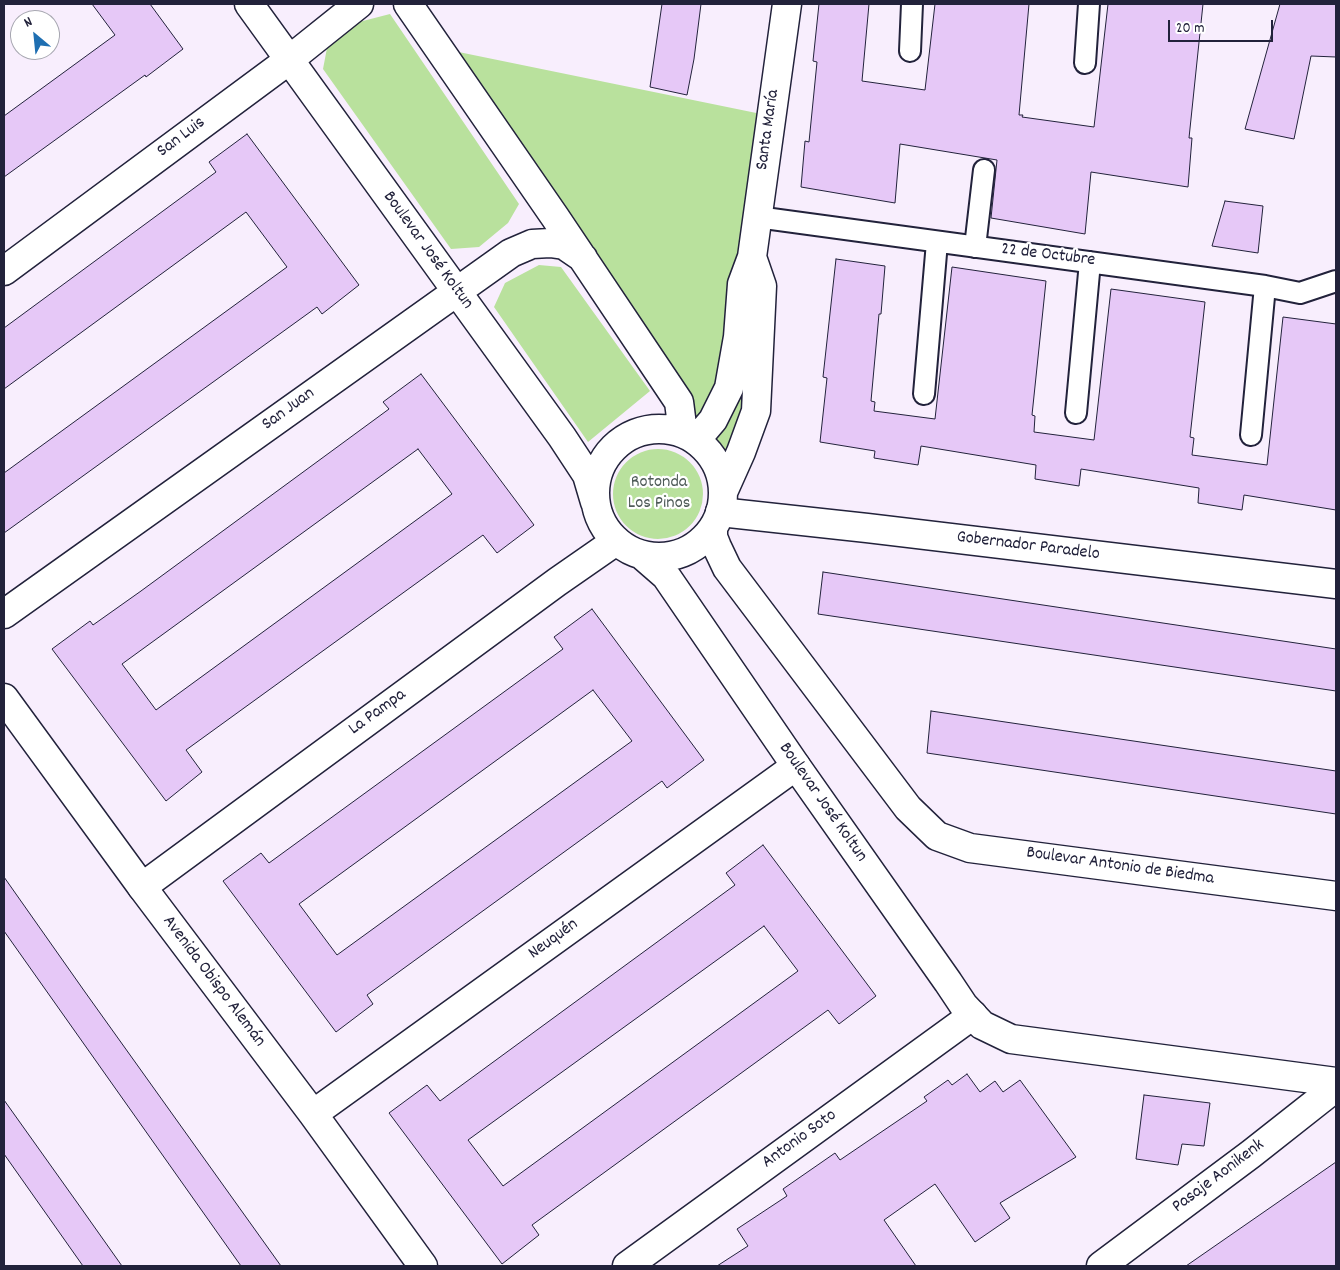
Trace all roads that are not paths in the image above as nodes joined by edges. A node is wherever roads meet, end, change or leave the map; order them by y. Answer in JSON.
{"nodes":[{"id":1,"x":249,"y":4,"type":"edge"},
{"id":2,"x":359,"y":4,"type":"edge"},
{"id":3,"x":408,"y":4,"type":"edge"},
{"id":4,"x":787,"y":4,"type":"edge"},
{"id":5,"x":912,"y":4,"type":"edge"},
{"id":6,"x":1088,"y":4,"type":"edge"},
{"id":7,"x":910,"y":50,"type":"dead end"},
{"id":8,"x":288,"y":60,"type":"junction"},
{"id":9,"x":1085,"y":63,"type":"dead end"},
{"id":10,"x":984,"y":170,"type":"dead end"},
{"id":11,"x":757,"y":217,"type":"junction"},
{"id":12,"x":937,"y":242,"type":"junction"},
{"id":13,"x":975,"y":247,"type":"junction"},
{"id":14,"x":752,"y":257,"type":"junction"},
{"id":15,"x":583,"y":258,"type":"junction"},
{"id":16,"x":1090,"y":262,"type":"junction"},
{"id":17,"x":4,"y":270,"type":"edge"},
{"id":18,"x":1336,"y":281,"type":"edge"},
{"id":19,"x":1265,"y":286,"type":"junction"},
{"id":20,"x":456,"y":291,"type":"junction"},
{"id":21,"x":924,"y":394,"type":"dead end"},
{"id":22,"x":1076,"y":413,"type":"dead end"},
{"id":23,"x":1251,"y":435,"type":"dead end"},
{"id":24,"x":689,"y":436,"type":"junction"},
{"id":25,"x":595,"y":502,"type":"junction"},
{"id":26,"x":719,"y":510,"type":"junction"},
{"id":27,"x":616,"y":542,"type":"junction"},
{"id":28,"x":643,"y":556,"type":"junction"},
{"id":29,"x":1336,"y":584,"type":"edge"},
{"id":30,"x":4,"y":614,"type":"edge"},
{"id":31,"x":4,"y":698,"type":"edge"},
{"id":32,"x":796,"y":766,"type":"junction"},
{"id":33,"x":142,"y":887,"type":"junction"},
{"id":34,"x":1336,"y":896,"type":"edge"},
{"id":35,"x":973,"y":1015,"type":"junction"},
{"id":36,"x":1336,"y":1082,"type":"edge"},
{"id":37,"x":1336,"y":1087,"type":"edge"},
{"id":38,"x":313,"y":1114,"type":"junction"},
{"id":39,"x":423,"y":1266,"type":"edge"},
{"id":40,"x":627,"y":1266,"type":"edge"},
{"id":41,"x":1101,"y":1266,"type":"edge"}],
"edges":[{"from":1,"to":8,"type":"street","name":"Boulevar José Koltun"},
{"from":2,"to":8,"type":"street","name":"San Luis"},
{"from":3,"to":15,"type":"street"},
{"from":4,"to":11,"type":"street","name":"Santa María"},
{"from":5,"to":7,"type":"lane"},
{"from":6,"to":9,"type":"lane"},
{"from":8,"to":17,"type":"street","name":"San Luis"},
{"from":8,"to":20,"type":"street","name":"Boulevar José Koltun"},
{"from":10,"to":13,"type":"lane"},
{"from":11,"to":12,"type":"lane","name":"22 de Octubre"},
{"from":11,"to":14,"type":"street","name":"Santa María"},
{"from":12,"to":13,"type":"lane","name":"22 de Octubre"},
{"from":12,"to":21,"type":"lane"},
{"from":13,"to":16,"type":"lane","name":"22 de Octubre"},
{"from":14,"to":24,"type":"street","name":"Santa María"},
{"from":14,"to":26,"type":"street","name":"Santa María"},
{"from":15,"to":20,"type":"street","name":"San Juan"},
{"from":15,"to":24,"type":"street"},
{"from":16,"to":19,"type":"lane","name":"22 de Octubre"},
{"from":16,"to":22,"type":"lane"},
{"from":18,"to":19,"type":"lane","name":"22 de Octubre"},
{"from":19,"to":23,"type":"lane"},
{"from":20,"to":25,"type":"street","name":"Boulevar José Koltun"},
{"from":20,"to":30,"type":"street","name":"San Juan"},
{"from":24,"to":25,"type":"street"},
{"from":24,"to":26,"type":"street"},
{"from":25,"to":27,"type":"street"},
{"from":26,"to":28,"type":"street"},
{"from":26,"to":29,"type":"street","name":"Gobernador Paradelo"},
{"from":26,"to":34,"type":"street","name":"Boulevar Antonio de Biedma"},
{"from":27,"to":28,"type":"street"},
{"from":27,"to":33,"type":"street","name":"La Pampa"},
{"from":28,"to":32,"type":"street","name":"Boulevar José Koltun"},
{"from":31,"to":33,"type":"street","name":"Avenida Obispo Alemán"},
{"from":32,"to":35,"type":"street","name":"Boulevar José Koltun"},
{"from":32,"to":38,"type":"street","name":"Neuquén"},
{"from":33,"to":38,"type":"street","name":"Avenida Obispo Alemán"},
{"from":35,"to":36,"type":"street","name":"Boulevar José Koltun"},
{"from":35,"to":40,"type":"street","name":"Antonio Soto"},
{"from":37,"to":41,"type":"street","name":"Pasaje Aonikenk"},
{"from":38,"to":39,"type":"street","name":"Avenida Obispo Alemán"}]}
